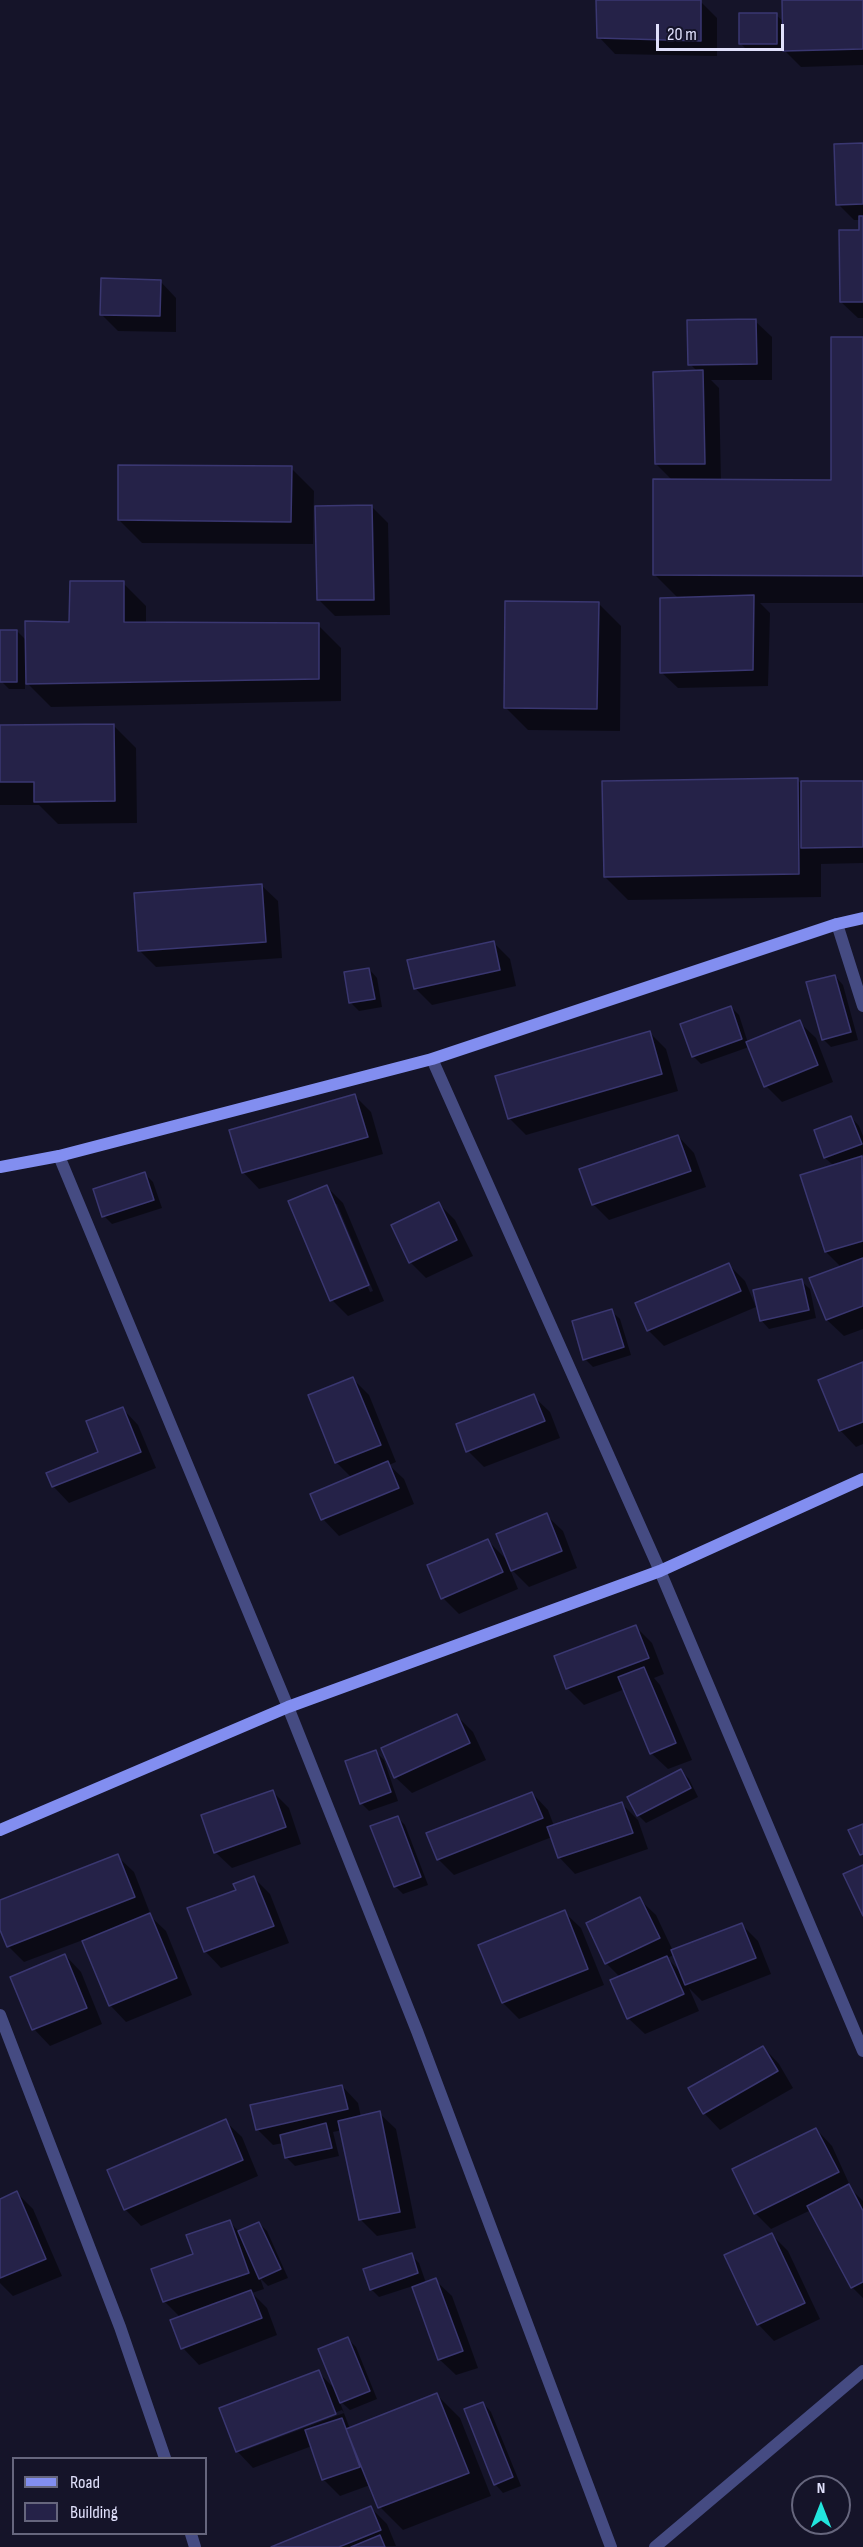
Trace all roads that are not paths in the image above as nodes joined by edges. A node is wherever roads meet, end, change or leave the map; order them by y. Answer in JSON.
{"nodes":[{"id":1,"x":863,"y":918,"type":"edge"},
{"id":2,"x":837,"y":924,"type":"junction"},
{"id":3,"x":863,"y":1006,"type":"edge"},
{"id":4,"x":432,"y":1059,"type":"junction"},
{"id":5,"x":59,"y":1156,"type":"junction"},
{"id":6,"x":0,"y":1167,"type":"edge"},
{"id":7,"x":863,"y":1479,"type":"edge"},
{"id":8,"x":660,"y":1571,"type":"junction"},
{"id":9,"x":288,"y":1707,"type":"junction"},
{"id":10,"x":0,"y":1830,"type":"edge"},
{"id":11,"x":0,"y":2015,"type":"edge"},
{"id":12,"x":863,"y":2051,"type":"edge"},
{"id":13,"x":863,"y":2371,"type":"edge"},
{"id":14,"x":165,"y":2457,"type":"edge"},
{"id":15,"x":611,"y":2547,"type":"edge"},
{"id":16,"x":655,"y":2547,"type":"edge"}],
"edges":[{"from":1,"to":2,"type":"street"},
{"from":2,"to":3,"type":"street"},
{"from":2,"to":4,"type":"street"},
{"from":4,"to":5,"type":"street"},
{"from":4,"to":8,"type":"street"},
{"from":5,"to":6,"type":"street"},
{"from":5,"to":9,"type":"street"},
{"from":7,"to":8,"type":"street"},
{"from":8,"to":9,"type":"street"},
{"from":8,"to":12,"type":"street"},
{"from":9,"to":10,"type":"street"},
{"from":9,"to":15,"type":"street"},
{"from":11,"to":14,"type":"street"},
{"from":13,"to":16,"type":"street"}]}
